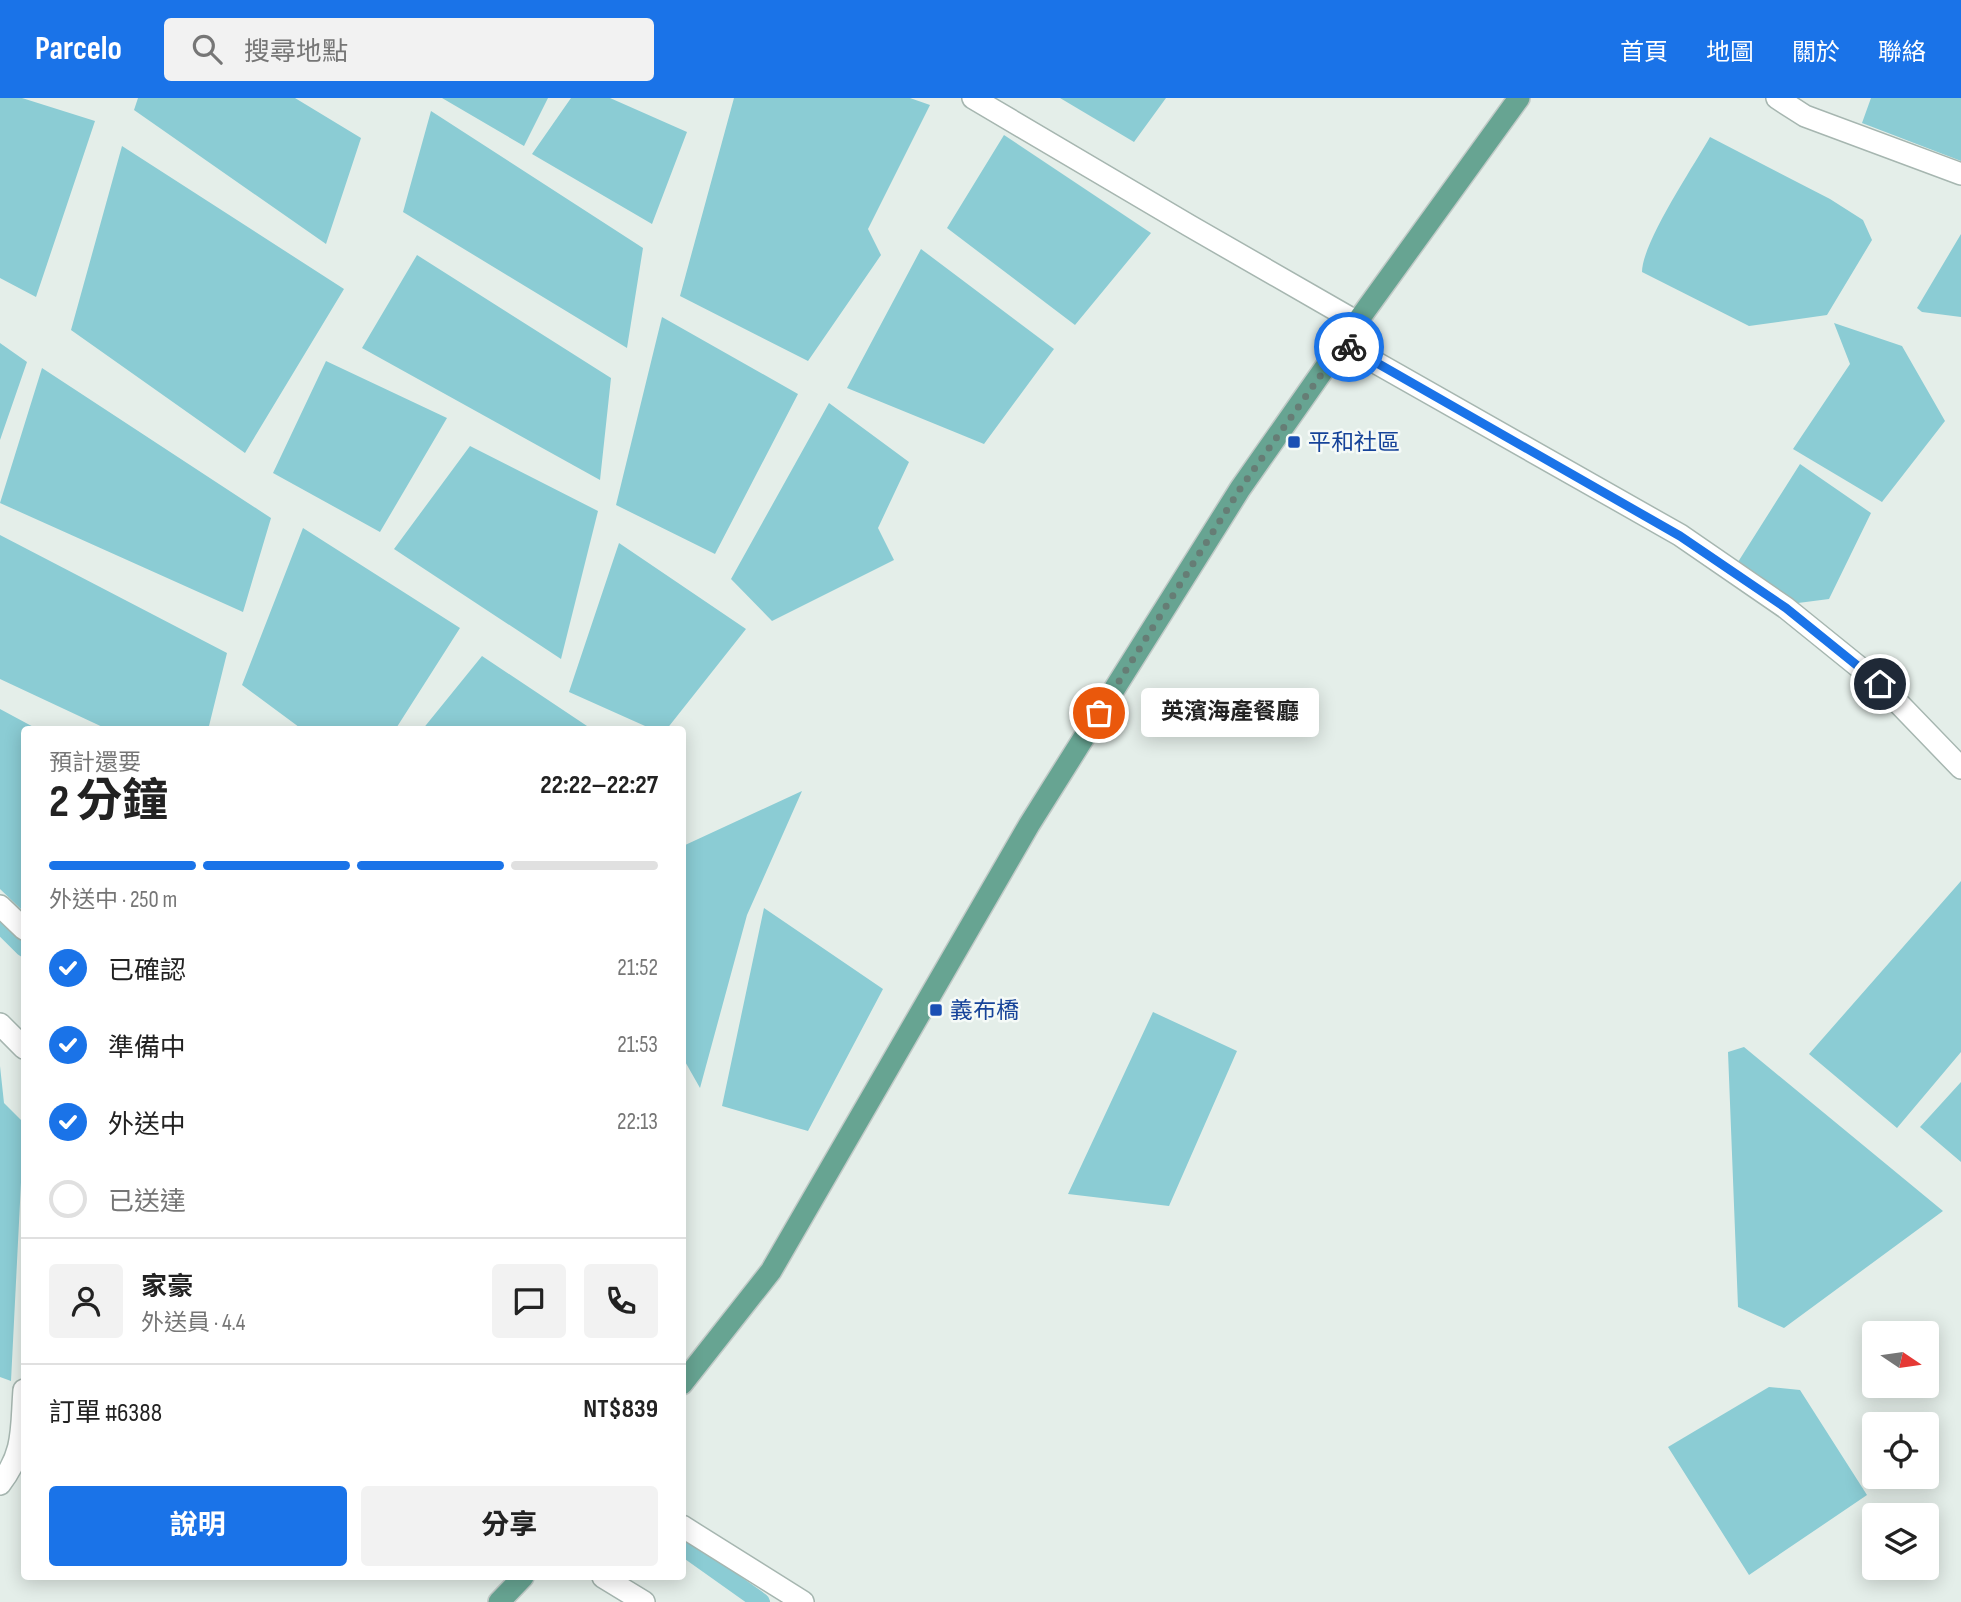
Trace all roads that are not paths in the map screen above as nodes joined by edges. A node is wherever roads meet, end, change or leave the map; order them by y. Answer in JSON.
{"nodes":[{"id":1,"x":973,"y":98,"type":"edge"},
{"id":2,"x":1520,"y":98,"type":"edge"},
{"id":3,"x":1777,"y":98,"type":"edge"},
{"id":4,"x":1961,"y":173,"type":"edge"},
{"id":5,"x":1357,"y":322,"type":"junction"},
{"id":6,"x":1343,"y":344,"type":"junction"},
{"id":7,"x":1961,"y":768,"type":"edge"},
{"id":8,"x":0,"y":906,"type":"edge"},
{"id":9,"x":21,"y":926,"type":"edge"},
{"id":10,"x":0,"y":1024,"type":"edge"},
{"id":11,"x":21,"y":1045,"type":"edge"},
{"id":12,"x":686,"y":1379,"type":"edge"},
{"id":13,"x":21,"y":1428,"type":"edge"},
{"id":14,"x":0,"y":1484,"type":"edge"},
{"id":15,"x":686,"y":1529,"type":"edge"},
{"id":16,"x":520,"y":1580,"type":"edge"},
{"id":17,"x":608,"y":1580,"type":"edge"},
{"id":18,"x":499,"y":1602,"type":"edge"},
{"id":19,"x":644,"y":1602,"type":"edge"},
{"id":20,"x":803,"y":1602,"type":"edge"}],
"edges":[{"from":1,"to":5,"type":"street"},
{"from":2,"to":5,"type":"main road"},
{"from":3,"to":4,"type":"street"},
{"from":5,"to":6,"type":"main road"},
{"from":6,"to":7,"type":"street"},
{"from":6,"to":12,"type":"main road"},
{"from":8,"to":9,"type":"street"},
{"from":10,"to":11,"type":"street"},
{"from":13,"to":14,"type":"street"},
{"from":15,"to":20,"type":"street"},
{"from":16,"to":18,"type":"main road"},
{"from":17,"to":19,"type":"street"}]}
